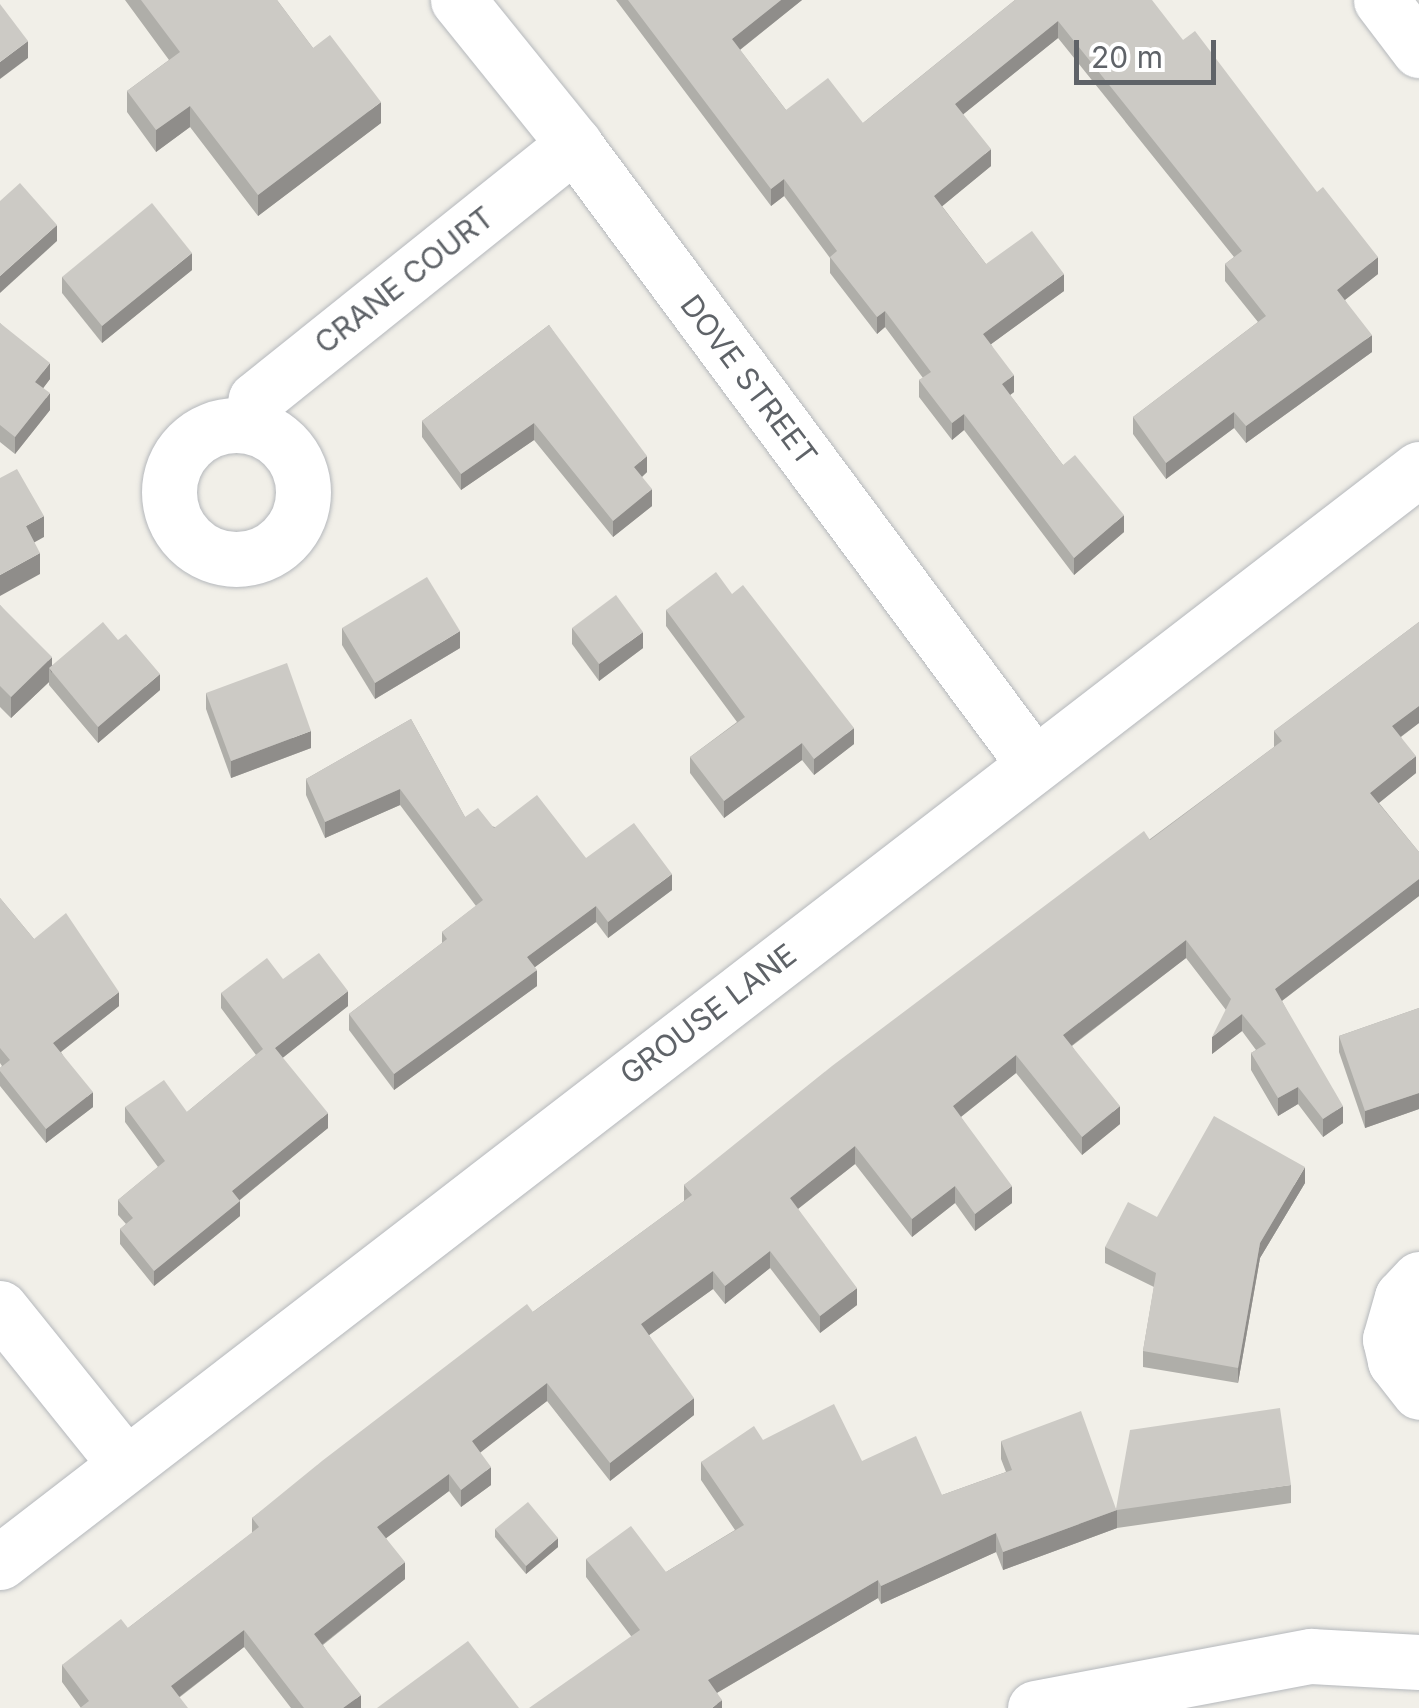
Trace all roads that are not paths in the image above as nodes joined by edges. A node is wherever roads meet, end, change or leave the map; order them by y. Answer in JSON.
{"nodes":[{"id":1,"x":458,"y":0,"type":"edge"},
{"id":2,"x":1381,"y":0,"type":"edge"},
{"id":3,"x":1419,"y":50,"type":"edge"},
{"id":4,"x":574,"y":144,"type":"junction"},
{"id":5,"x":250,"y":426,"type":"dead end"},
{"id":6,"x":1419,"y":469,"type":"edge"},
{"id":7,"x":1034,"y":764,"type":"junction"},
{"id":8,"x":1419,"y":1280,"type":"edge"},
{"id":9,"x":0,"y":1308,"type":"edge"},
{"id":10,"x":1419,"y":1392,"type":"edge"},
{"id":11,"x":124,"y":1462,"type":"junction"},
{"id":12,"x":0,"y":1562,"type":"edge"},
{"id":13,"x":1419,"y":1661,"type":"edge"},
{"id":14,"x":1036,"y":1708,"type":"edge"}],
"edges":[{"from":1,"to":4,"type":"street","name":"DOVE STREET"},
{"from":2,"to":3,"type":"street"},
{"from":4,"to":5,"type":"street","name":"CRANE COURT"},
{"from":4,"to":7,"type":"street","name":"DOVE STREET"},
{"from":6,"to":7,"type":"street","name":"GROUSE LANE"},
{"from":7,"to":11,"type":"street","name":"GROUSE LANE"},
{"from":8,"to":10,"type":"street"},
{"from":9,"to":11,"type":"street"},
{"from":11,"to":12,"type":"street","name":"GROUSE LANE"},
{"from":13,"to":14,"type":"street"}]}
